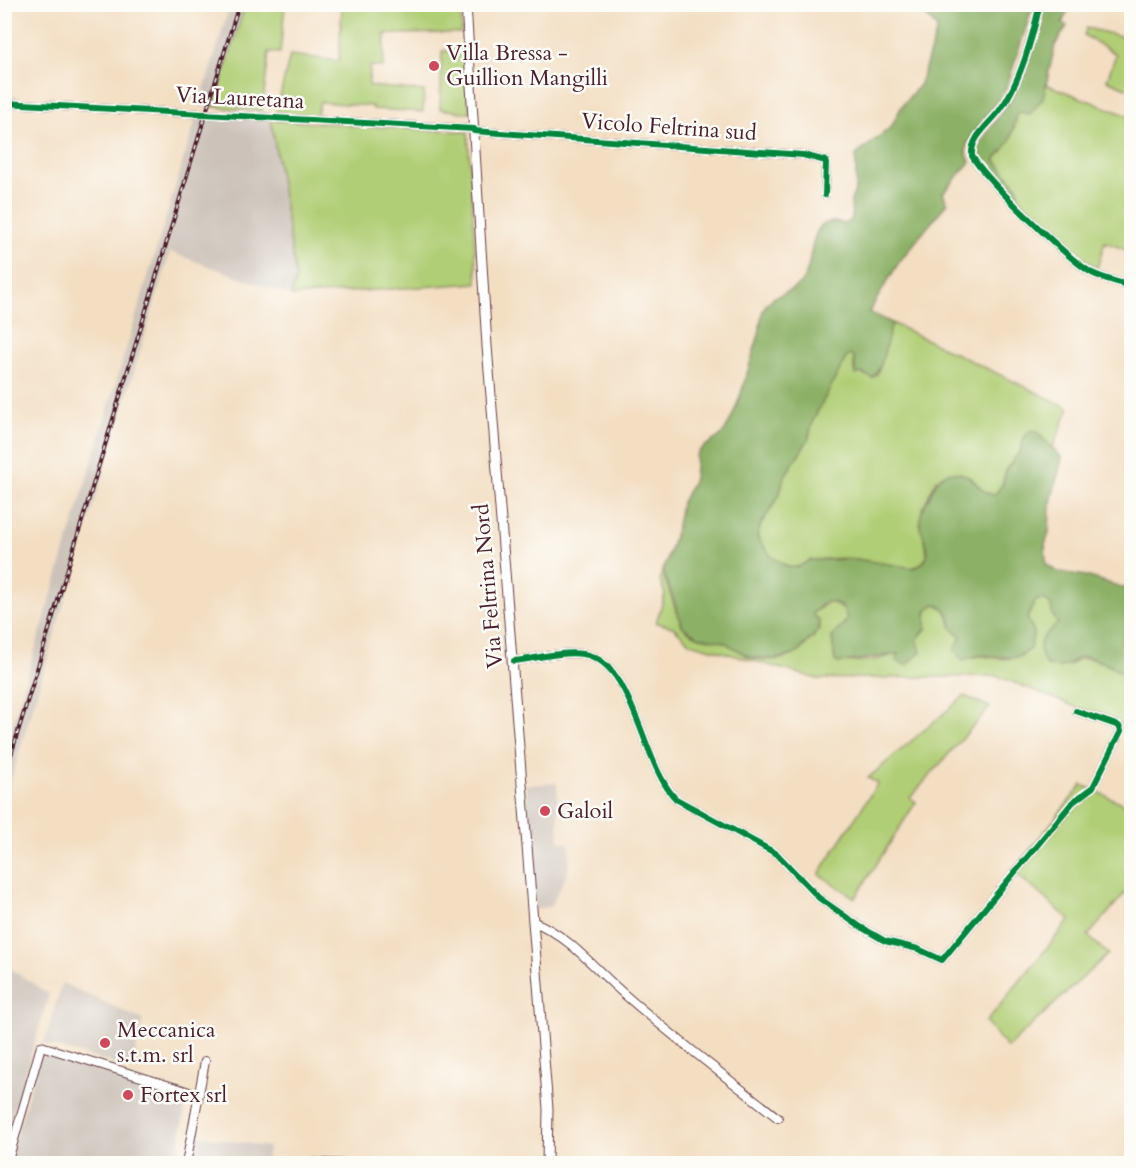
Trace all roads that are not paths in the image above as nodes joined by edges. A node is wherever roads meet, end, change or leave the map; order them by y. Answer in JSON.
{"nodes":[{"id":1,"x":466,"y":4,"type":"edge"},
{"id":2,"x":1040,"y":4,"type":"edge"},
{"id":3,"x":4,"y":103,"type":"edge"},
{"id":4,"x":474,"y":130,"type":"junction"},
{"id":5,"x":825,"y":195,"type":"dead end"},
{"id":6,"x":1131,"y":287,"type":"edge"},
{"id":7,"x":514,"y":661,"type":"junction"},
{"id":8,"x":1076,"y":711,"type":"dead end"},
{"id":9,"x":534,"y":922,"type":"junction"},
{"id":10,"x":205,"y":1060,"type":"dead end"},
{"id":11,"x":199,"y":1095,"type":"junction"},
{"id":12,"x":778,"y":1118,"type":"dead end"},
{"id":13,"x":300,"y":1162,"type":"dead end"},
{"id":14,"x":7,"y":1164,"type":"edge"},
{"id":15,"x":186,"y":1164,"type":"edge"},
{"id":16,"x":350,"y":1164,"type":"edge"},
{"id":17,"x":547,"y":1164,"type":"edge"}],
"edges":[{"from":1,"to":4,"type":"main road","name":"Via Feltrina Nord"},
{"from":2,"to":6,"type":"street"},
{"from":3,"to":4,"type":"street","name":"Via Lauretana"},
{"from":4,"to":5,"type":"street","name":"Vicolo Feltrina sud"},
{"from":4,"to":7,"type":"main road","name":"Via Feltrina Nord"},
{"from":7,"to":8,"type":"street"},
{"from":7,"to":9,"type":"main road","name":"Via Feltrina Nord"},
{"from":9,"to":12,"type":"street"},
{"from":9,"to":17,"type":"main road","name":"Via Feltrina Nord"},
{"from":10,"to":11,"type":"street"},
{"from":11,"to":14,"type":"street"},
{"from":11,"to":15,"type":"street"},
{"from":13,"to":16,"type":"street"}]}
